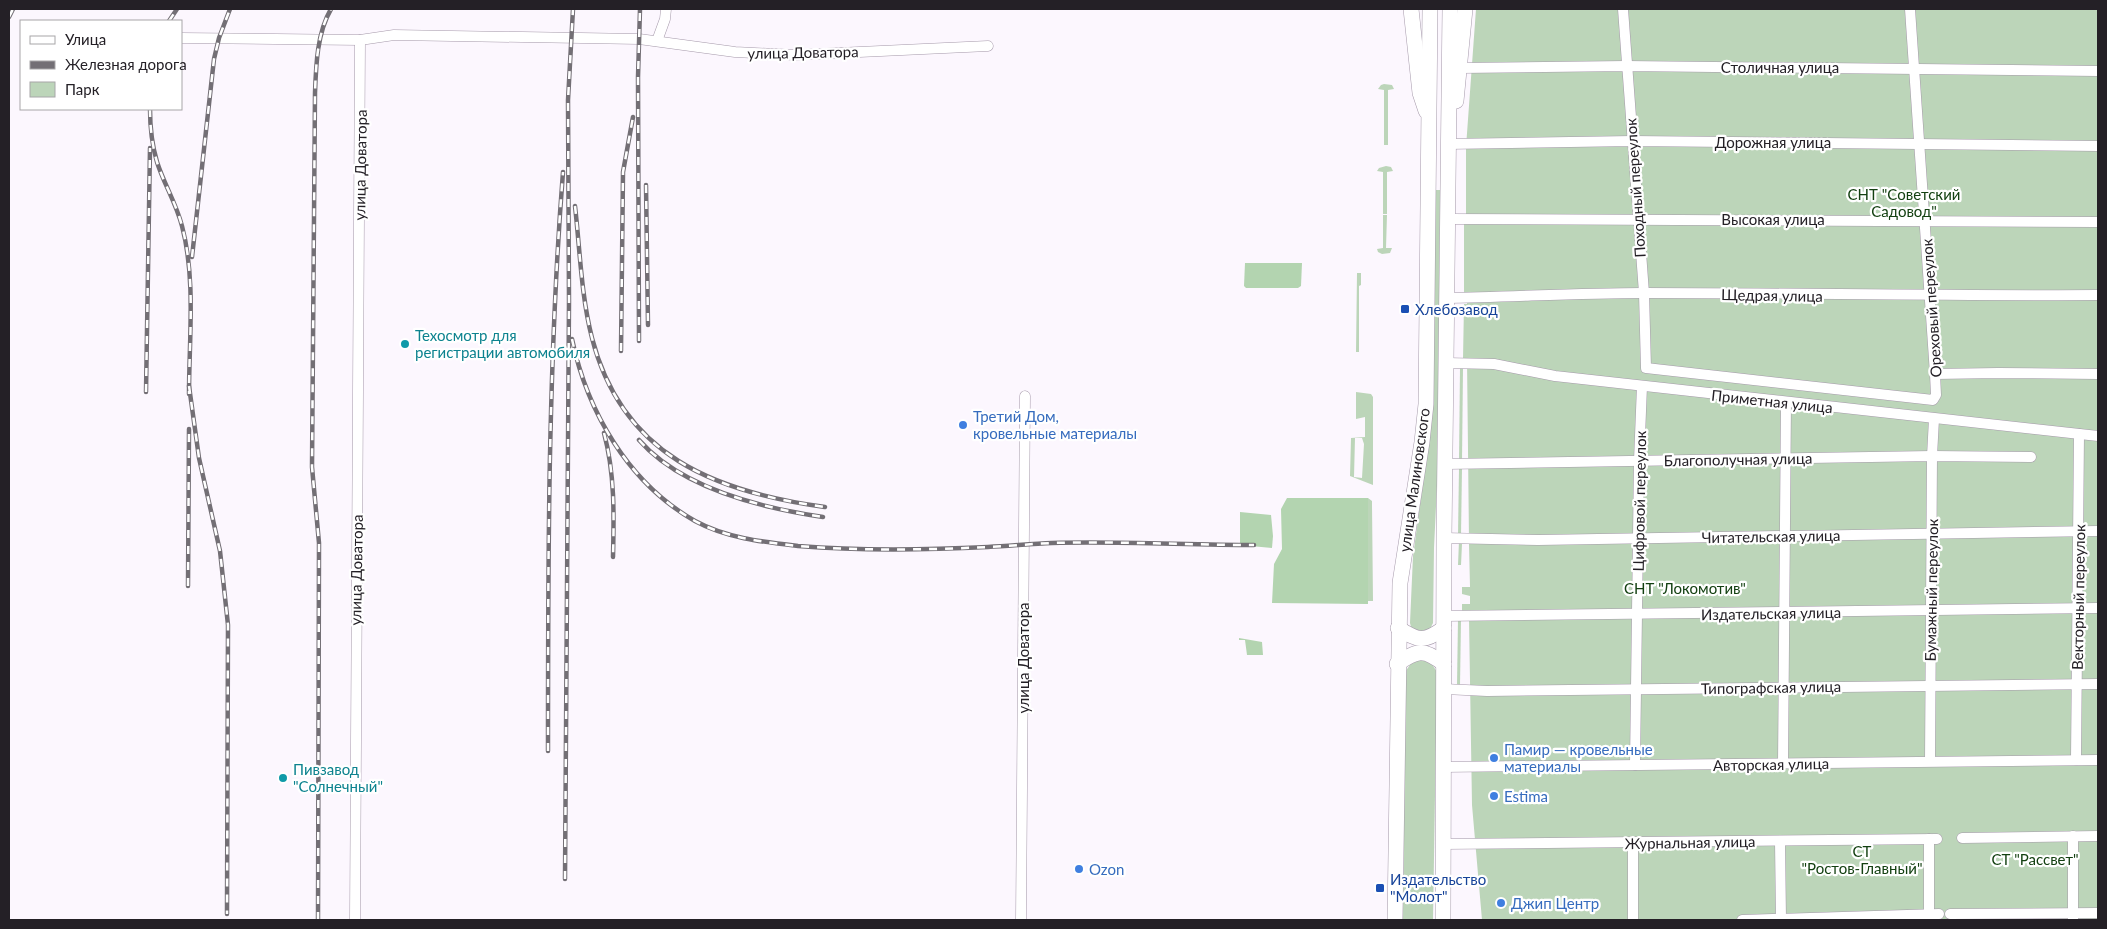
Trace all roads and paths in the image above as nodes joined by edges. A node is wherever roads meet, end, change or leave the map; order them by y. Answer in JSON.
{"nodes":[{"id":1,"x":666,"y":9,"type":"edge"},
{"id":2,"x":1411,"y":9,"type":"edge"},
{"id":3,"x":1430,"y":9,"type":"edge"},
{"id":4,"x":1450,"y":9,"type":"edge"},
{"id":5,"x":1465,"y":9,"type":"edge"},
{"id":6,"x":1623,"y":9,"type":"edge"},
{"id":7,"x":1910,"y":9,"type":"edge"},
{"id":8,"x":182,"y":38,"type":"edge"},
{"id":9,"x":360,"y":40,"type":"junction"},
{"id":10,"x":657,"y":41,"type":"junction"},
{"id":11,"x":988,"y":46,"type":"dead end"},
{"id":12,"x":1626,"y":66,"type":"junction"},
{"id":13,"x":1461,"y":68,"type":"junction"},
{"id":14,"x":1914,"y":68,"type":"junction"},
{"id":15,"x":2098,"y":71,"type":"edge"},
{"id":16,"x":1448,"y":121,"type":"junction"},
{"id":17,"x":1430,"y":122,"type":"junction"},
{"id":18,"x":1632,"y":141,"type":"junction"},
{"id":19,"x":1920,"y":143,"type":"junction"},
{"id":20,"x":1448,"y":144,"type":"junction"},
{"id":21,"x":2098,"y":146,"type":"edge"},
{"id":22,"x":1447,"y":219,"type":"junction"},
{"id":23,"x":1638,"y":219,"type":"junction"},
{"id":24,"x":1926,"y":220,"type":"junction"},
{"id":25,"x":2098,"y":222,"type":"edge"},
{"id":26,"x":1644,"y":293,"type":"junction"},
{"id":27,"x":2098,"y":295,"type":"edge"},
{"id":28,"x":1930,"y":296,"type":"junction"},
{"id":29,"x":1446,"y":298,"type":"junction"},
{"id":30,"x":1447,"y":363,"type":"junction"},
{"id":31,"x":1936,"y":374,"type":"junction"},
{"id":32,"x":2098,"y":374,"type":"edge"},
{"id":33,"x":1642,"y":386,"type":"junction"},
{"id":34,"x":1025,"y":396,"type":"dead end"},
{"id":35,"x":1935,"y":398,"type":"joint"},
{"id":36,"x":1786,"y":402,"type":"junction"},
{"id":37,"x":1934,"y":419,"type":"junction"},
{"id":38,"x":2079,"y":434,"type":"junction"},
{"id":39,"x":2098,"y":436,"type":"edge"},
{"id":40,"x":1932,"y":456,"type":"junction"},
{"id":41,"x":2031,"y":457,"type":"dead end"},
{"id":42,"x":1785,"y":458,"type":"junction"},
{"id":43,"x":1639,"y":461,"type":"junction"},
{"id":44,"x":1446,"y":464,"type":"junction"},
{"id":45,"x":2079,"y":530,"type":"junction"},
{"id":46,"x":2098,"y":531,"type":"edge"},
{"id":47,"x":1932,"y":532,"type":"junction"},
{"id":48,"x":1785,"y":536,"type":"junction"},
{"id":49,"x":1444,"y":538,"type":"junction"},
{"id":50,"x":1638,"y":538,"type":"junction"},
{"id":51,"x":2078,"y":608,"type":"junction"},
{"id":52,"x":2098,"y":608,"type":"edge"},
{"id":53,"x":1930,"y":610,"type":"junction"},
{"id":54,"x":1784,"y":612,"type":"junction"},
{"id":55,"x":1637,"y":615,"type":"junction"},
{"id":56,"x":1444,"y":622,"type":"junction"},
{"id":57,"x":1398,"y":628,"type":"junction"},
{"id":58,"x":1397,"y":664,"type":"junction"},
{"id":59,"x":1444,"y":664,"type":"junction"},
{"id":60,"x":2077,"y":684,"type":"junction"},
{"id":61,"x":2098,"y":684,"type":"edge"},
{"id":62,"x":1930,"y":686,"type":"junction"},
{"id":63,"x":1784,"y":687,"type":"junction"},
{"id":64,"x":1444,"y":689,"type":"junction"},
{"id":65,"x":1636,"y":689,"type":"junction"},
{"id":66,"x":2076,"y":760,"type":"junction"},
{"id":67,"x":2098,"y":760,"type":"edge"},
{"id":68,"x":1930,"y":761,"type":"junction"},
{"id":69,"x":1783,"y":764,"type":"junction"},
{"id":70,"x":1635,"y":765,"type":"junction"},
{"id":71,"x":1443,"y":767,"type":"junction"},
{"id":72,"x":2073,"y":836,"type":"junction"},
{"id":73,"x":2098,"y":836,"type":"edge"},
{"id":74,"x":1962,"y":838,"type":"dead end"},
{"id":75,"x":1780,"y":841,"type":"junction"},
{"id":76,"x":1633,"y":842,"type":"junction"},
{"id":77,"x":1443,"y":844,"type":"junction"},
{"id":78,"x":2098,"y":913,"type":"edge"},
{"id":79,"x":1936,"y":916,"type":"edge"},
{"id":80,"x":2073,"y":917,"type":"edge"},
{"id":81,"x":354,"y":920,"type":"edge"},
{"id":82,"x":1021,"y":920,"type":"edge"},
{"id":83,"x":1395,"y":920,"type":"edge"},
{"id":84,"x":1443,"y":920,"type":"edge"},
{"id":85,"x":1633,"y":920,"type":"edge"},
{"id":86,"x":1742,"y":920,"type":"edge"},
{"id":87,"x":1781,"y":920,"type":"edge"}],
"edges":[{"from":1,"to":10,"type":"street"},
{"from":2,"to":17,"type":"highway"},
{"from":3,"to":17,"type":"highway","name":"улица Малиновского"},
{"from":4,"to":16,"type":"highway","name":"улица Малиновского"},
{"from":5,"to":13,"type":"highway"},
{"from":6,"to":12,"type":"street","name":"Походный переулок"},
{"from":7,"to":14,"type":"street","name":"Ореховый переулок"},
{"from":8,"to":9,"type":"street"},
{"from":9,"to":10,"type":"street","name":"улица Доватора"},
{"from":9,"to":81,"type":"street","name":"улица Доватора"},
{"from":10,"to":11,"type":"street","name":"улица Доватора"},
{"from":12,"to":13,"type":"street","name":"Столичная улица"},
{"from":12,"to":14,"type":"street","name":"Столичная улица"},
{"from":12,"to":18,"type":"street","name":"Походный переулок"},
{"from":13,"to":16,"type":"highway"},
{"from":14,"to":15,"type":"street","name":"Столичная улица"},
{"from":14,"to":19,"type":"street","name":"Ореховый переулок"},
{"from":16,"to":20,"type":"highway","name":"улица Малиновского"},
{"from":17,"to":57,"type":"highway","name":"улица Малиновского"},
{"from":18,"to":19,"type":"street","name":"Дорожная улица"},
{"from":18,"to":20,"type":"street","name":"Дорожная улица"},
{"from":18,"to":23,"type":"street","name":"Походный переулок"},
{"from":19,"to":21,"type":"street","name":"Дорожная улица"},
{"from":19,"to":24,"type":"street","name":"Ореховый переулок"},
{"from":20,"to":22,"type":"highway","name":"улица Малиновского"},
{"from":22,"to":23,"type":"street","name":"Высокая улица"},
{"from":22,"to":29,"type":"highway","name":"улица Малиновского"},
{"from":23,"to":24,"type":"street","name":"Высокая улица"},
{"from":23,"to":26,"type":"street","name":"Походный переулок"},
{"from":24,"to":25,"type":"street","name":"Высокая улица"},
{"from":24,"to":28,"type":"street","name":"Ореховый переулок"},
{"from":26,"to":28,"type":"street","name":"Щедрая улица"},
{"from":26,"to":29,"type":"street","name":"Щедрая улица"},
{"from":26,"to":35,"type":"street","name":"Походный переулок"},
{"from":27,"to":28,"type":"street","name":"Щедрая улица"},
{"from":28,"to":31,"type":"street","name":"Ореховый переулок"},
{"from":29,"to":30,"type":"highway","name":"улица Малиновского"},
{"from":30,"to":33,"type":"street","name":"Приметная улица"},
{"from":30,"to":44,"type":"highway","name":"улица Малиновского"},
{"from":31,"to":32,"type":"street"},
{"from":31,"to":35,"type":"street","name":"Ореховый переулок"},
{"from":33,"to":36,"type":"street","name":"Приметная улица"},
{"from":33,"to":43,"type":"street","name":"Цифровой переулок"},
{"from":34,"to":82,"type":"street","name":"улица Доватора"},
{"from":36,"to":37,"type":"street","name":"Приметная улица"},
{"from":36,"to":42,"type":"street"},
{"from":37,"to":38,"type":"street","name":"Приметная улица"},
{"from":37,"to":40,"type":"street","name":"Бумажный переулок"},
{"from":38,"to":39,"type":"street","name":"Приметная улица"},
{"from":38,"to":45,"type":"street","name":"Векторный переулок"},
{"from":40,"to":41,"type":"street","name":"Благополучная улица"},
{"from":40,"to":42,"type":"street","name":"Благополучная улица"},
{"from":40,"to":47,"type":"street","name":"Бумажный переулок"},
{"from":42,"to":43,"type":"street","name":"Благополучная улица"},
{"from":42,"to":48,"type":"street"},
{"from":43,"to":44,"type":"street","name":"Благополучная улица"},
{"from":43,"to":50,"type":"street","name":"Цифровой переулок"},
{"from":44,"to":49,"type":"highway","name":"улица Малиновского"},
{"from":45,"to":46,"type":"street","name":"Читательская улица"},
{"from":45,"to":47,"type":"street","name":"Читательская улица"},
{"from":45,"to":51,"type":"street","name":"Векторный переулок"},
{"from":47,"to":48,"type":"street","name":"Читательская улица"},
{"from":47,"to":53,"type":"street","name":"Бумажный переулок"},
{"from":48,"to":50,"type":"street","name":"Читательская улица"},
{"from":48,"to":54,"type":"street"},
{"from":49,"to":50,"type":"street","name":"Читательская улица"},
{"from":49,"to":56,"type":"highway","name":"улица Малиновского"},
{"from":50,"to":55,"type":"street","name":"Цифровой переулок"},
{"from":51,"to":52,"type":"street","name":"Издательская улица"},
{"from":51,"to":53,"type":"street","name":"Издательская улица"},
{"from":51,"to":60,"type":"street","name":"Векторный переулок"},
{"from":53,"to":54,"type":"street","name":"Издательская улица"},
{"from":53,"to":62,"type":"street","name":"Бумажный переулок"},
{"from":54,"to":55,"type":"street","name":"Издательская улица"},
{"from":54,"to":63,"type":"street"},
{"from":55,"to":56,"type":"street","name":"Издательская улица"},
{"from":55,"to":65,"type":"street","name":"Цифровой переулок"},
{"from":56,"to":57,"type":"highway"},
{"from":56,"to":59,"type":"highway","name":"улица Малиновского"},
{"from":57,"to":58,"type":"highway","name":"улица Малиновского"},
{"from":58,"to":59,"type":"highway"},
{"from":58,"to":83,"type":"highway","name":"улица Малиновского"},
{"from":59,"to":64,"type":"highway","name":"улица Малиновского"},
{"from":60,"to":61,"type":"street","name":"Типографская улица"},
{"from":60,"to":62,"type":"street","name":"Типографская улица"},
{"from":60,"to":66,"type":"street","name":"Векторный переулок"},
{"from":62,"to":63,"type":"street","name":"Типографская улица"},
{"from":62,"to":68,"type":"street","name":"Бумажный переулок"},
{"from":63,"to":65,"type":"street","name":"Типографская улица"},
{"from":63,"to":69,"type":"street"},
{"from":64,"to":65,"type":"street","name":"Типографская улица"},
{"from":64,"to":71,"type":"highway","name":"улица Малиновского"},
{"from":65,"to":70,"type":"street","name":"Цифровой переулок"},
{"from":66,"to":67,"type":"street","name":"Авторская улица"},
{"from":66,"to":68,"type":"street","name":"Авторская улица"},
{"from":68,"to":69,"type":"street","name":"Авторская улица"},
{"from":69,"to":70,"type":"street","name":"Авторская улица"},
{"from":70,"to":71,"type":"street","name":"Авторская улица"},
{"from":71,"to":77,"type":"highway","name":"улица Малиновского"},
{"from":72,"to":73,"type":"street"},
{"from":72,"to":74,"type":"street"},
{"from":72,"to":80,"type":"street"},
{"from":75,"to":76,"type":"street","name":"Журнальная улица"},
{"from":75,"to":79,"type":"street","name":"Журнальная улица"},
{"from":75,"to":87,"type":"street"},
{"from":76,"to":77,"type":"street","name":"Журнальная улица"},
{"from":76,"to":85,"type":"street"},
{"from":77,"to":84,"type":"highway","name":"улица Малиновского"},
{"from":78,"to":80,"type":"street"},
{"from":79,"to":80,"type":"street"},
{"from":79,"to":87,"type":"street"},
{"from":86,"to":87,"type":"street"}]}
